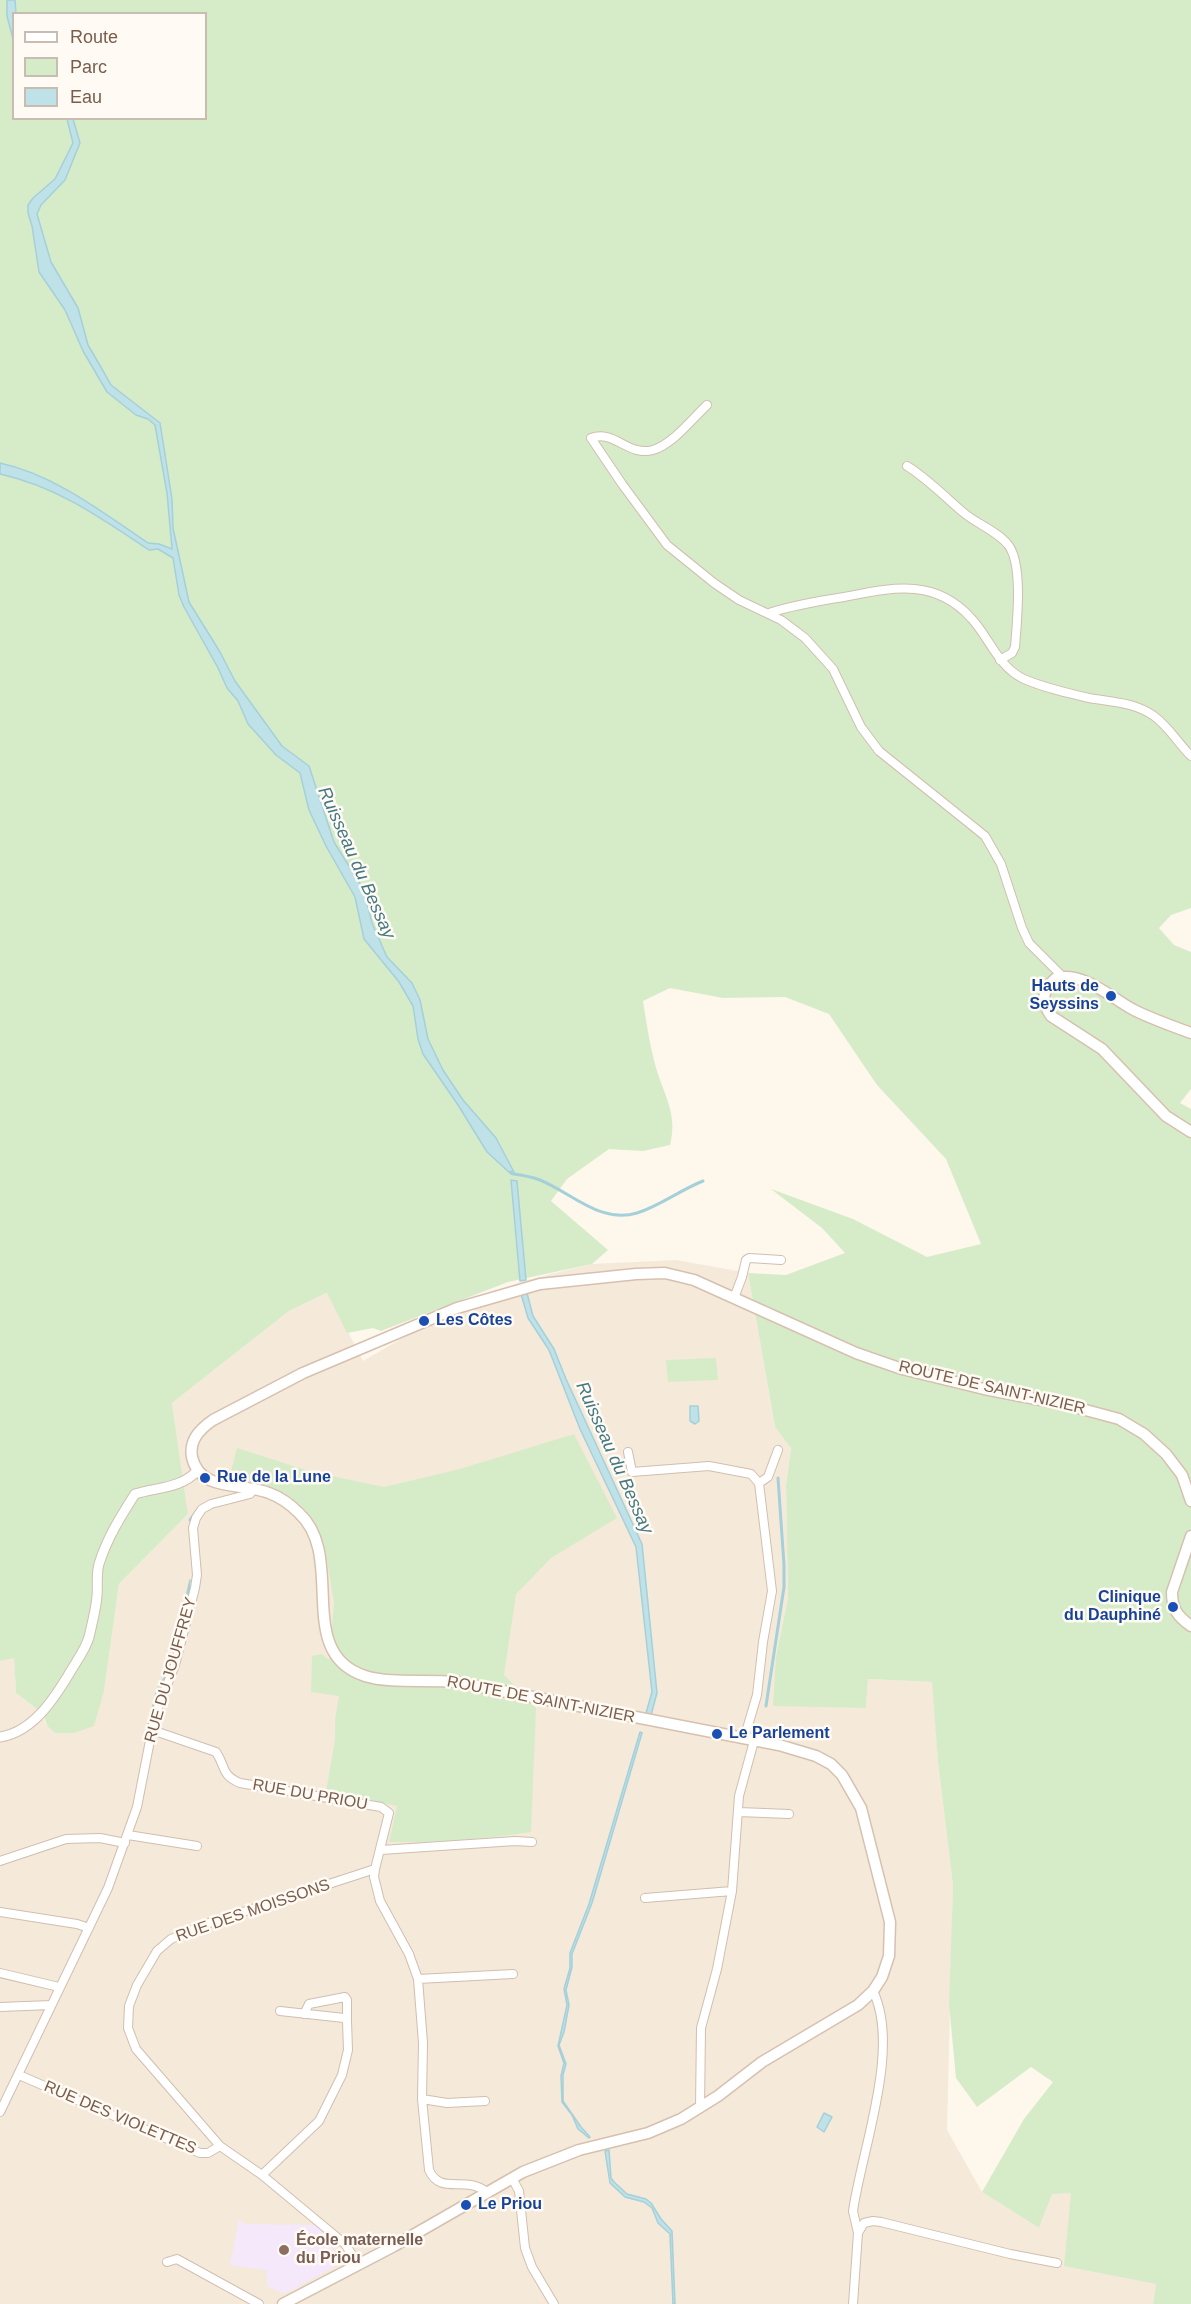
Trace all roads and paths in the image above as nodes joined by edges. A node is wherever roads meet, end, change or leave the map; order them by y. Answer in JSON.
{"nodes":[{"id":1,"x":707,"y":405,"type":"dead end"},
{"id":2,"x":907,"y":466,"type":"dead end"},
{"id":3,"x":769,"y":613,"type":"junction"},
{"id":4,"x":1000,"y":660,"type":"junction"},
{"id":5,"x":1191,"y":756,"type":"edge"},
{"id":6,"x":1062,"y":976,"type":"junction"},
{"id":7,"x":1191,"y":1033,"type":"edge"},
{"id":8,"x":1191,"y":1132,"type":"edge"},
{"id":9,"x":781,"y":1260,"type":"dead end"},
{"id":10,"x":734,"y":1298,"type":"junction"},
{"id":11,"x":778,"y":1450,"type":"dead end"},
{"id":12,"x":628,"y":1452,"type":"dead end"},
{"id":13,"x":198,"y":1470,"type":"junction"},
{"id":14,"x":759,"y":1483,"type":"junction"},
{"id":15,"x":254,"y":1488,"type":"junction"},
{"id":16,"x":1191,"y":1501,"type":"edge"},
{"id":17,"x":1191,"y":1536,"type":"edge"},
{"id":18,"x":1191,"y":1626,"type":"edge"},
{"id":19,"x":152,"y":1730,"type":"junction"},
{"id":20,"x":0,"y":1737,"type":"edge"},
{"id":21,"x":749,"y":1740,"type":"junction"},
{"id":22,"x":739,"y":1812,"type":"junction"},
{"id":23,"x":789,"y":1814,"type":"dead end"},
{"id":24,"x":127,"y":1839,"type":"junction"},
{"id":25,"x":532,"y":1842,"type":"dead end"},
{"id":26,"x":197,"y":1846,"type":"dead end"},
{"id":27,"x":381,"y":1850,"type":"junction"},
{"id":28,"x":0,"y":1861,"type":"edge"},
{"id":29,"x":375,"y":1869,"type":"junction"},
{"id":30,"x":732,"y":1891,"type":"junction"},
{"id":31,"x":645,"y":1898,"type":"dead end"},
{"id":32,"x":0,"y":1912,"type":"edge"},
{"id":33,"x":89,"y":1928,"type":"junction"},
{"id":34,"x":0,"y":1973,"type":"edge"},
{"id":35,"x":513,"y":1974,"type":"dead end"},
{"id":36,"x":418,"y":1979,"type":"junction"},
{"id":37,"x":59,"y":1987,"type":"junction"},
{"id":38,"x":873,"y":1991,"type":"junction"},
{"id":39,"x":51,"y":2005,"type":"junction"},
{"id":40,"x":0,"y":2007,"type":"edge"},
{"id":41,"x":280,"y":2011,"type":"dead end"},
{"id":42,"x":304,"y":2014,"type":"junction"},
{"id":43,"x":347,"y":2021,"type":"junction"},
{"id":44,"x":19,"y":2075,"type":"junction"},
{"id":45,"x":422,"y":2099,"type":"junction"},
{"id":46,"x":485,"y":2101,"type":"dead end"},
{"id":47,"x":700,"y":2108,"type":"junction"},
{"id":48,"x":0,"y":2112,"type":"edge"},
{"id":49,"x":220,"y":2146,"type":"junction"},
{"id":50,"x":262,"y":2175,"type":"junction"},
{"id":51,"x":512,"y":2178,"type":"junction"},
{"id":52,"x":488,"y":2193,"type":"junction"},
{"id":53,"x":858,"y":2233,"type":"junction"},
{"id":54,"x":167,"y":2262,"type":"dead end"},
{"id":55,"x":1057,"y":2263,"type":"dead end"},
{"id":56,"x":358,"y":2264,"type":"junction"},
{"id":57,"x":259,"y":2304,"type":"edge"},
{"id":58,"x":283,"y":2304,"type":"edge"},
{"id":59,"x":554,"y":2304,"type":"edge"},
{"id":60,"x":853,"y":2304,"type":"edge"}],
"edges":[{"from":1,"to":3,"type":"street"},
{"from":2,"to":4,"type":"street"},
{"from":3,"to":4,"type":"street"},
{"from":3,"to":6,"type":"street"},
{"from":4,"to":5,"type":"street"},
{"from":6,"to":7,"type":"main road"},
{"from":6,"to":8,"type":"main road"},
{"from":9,"to":10,"type":"street"},
{"from":10,"to":13,"type":"main road","name":"ROUTE DE SAINT-NIZIER"},
{"from":10,"to":16,"type":"main road","name":"ROUTE DE SAINT-NIZIER"},
{"from":11,"to":14,"type":"street"},
{"from":12,"to":14,"type":"street"},
{"from":13,"to":15,"type":"main road","name":"ROUTE DE SAINT-NIZIER"},
{"from":13,"to":20,"type":"street"},
{"from":14,"to":21,"type":"street"},
{"from":15,"to":19,"type":"street","name":"RUE DU JOUFFREY"},
{"from":15,"to":21,"type":"main road","name":"ROUTE DE SAINT-NIZIER"},
{"from":17,"to":18,"type":"main road"},
{"from":19,"to":24,"type":"street","name":"RUE DU JOUFFREY"},
{"from":19,"to":27,"type":"street","name":"RUE DU PRIOU"},
{"from":21,"to":22,"type":"street"},
{"from":21,"to":38,"type":"main road","name":"ROUTE DE SAINT-NIZIER"},
{"from":22,"to":23,"type":"street"},
{"from":22,"to":30,"type":"street"},
{"from":24,"to":26,"type":"street"},
{"from":24,"to":28,"type":"street"},
{"from":24,"to":33,"type":"street","name":"RUE DU JOUFFREY"},
{"from":25,"to":27,"type":"street"},
{"from":27,"to":29,"type":"street"},
{"from":29,"to":36,"type":"street"},
{"from":29,"to":49,"type":"street","name":"RUE DES MOISSONS"},
{"from":30,"to":31,"type":"street"},
{"from":30,"to":47,"type":"street"},
{"from":32,"to":33,"type":"street"},
{"from":33,"to":37,"type":"street","name":"RUE DU JOUFFREY"},
{"from":34,"to":37,"type":"street"},
{"from":35,"to":36,"type":"street"},
{"from":36,"to":45,"type":"street"},
{"from":37,"to":39,"type":"street","name":"RUE DU JOUFFREY"},
{"from":38,"to":47,"type":"main road","name":"ROUTE DE SAINT-NIZIER"},
{"from":38,"to":53,"type":"street"},
{"from":39,"to":40,"type":"street"},
{"from":39,"to":44,"type":"street","name":"RUE DU JOUFFREY"},
{"from":41,"to":42,"type":"street"},
{"from":42,"to":43,"type":"street"},
{"from":42,"to":43,"type":"street"},
{"from":43,"to":50,"type":"street"},
{"from":44,"to":48,"type":"street","name":"RUE DU JOUFFREY"},
{"from":44,"to":49,"type":"street","name":"RUE DES VIOLETTES"},
{"from":45,"to":46,"type":"street"},
{"from":45,"to":52,"type":"street"},
{"from":47,"to":51,"type":"main road","name":"ROUTE DE SAINT-NIZIER"},
{"from":49,"to":50,"type":"street","name":"RUE DES MOISSONS"},
{"from":50,"to":56,"type":"street","name":"RUE DES MOISSONS"},
{"from":51,"to":52,"type":"main road","name":"ROUTE DE SAINT-NIZIER"},
{"from":51,"to":59,"type":"street"},
{"from":52,"to":56,"type":"main road","name":"ROUTE DE SAINT-NIZIER"},
{"from":53,"to":55,"type":"street"},
{"from":53,"to":60,"type":"street"},
{"from":54,"to":57,"type":"street"},
{"from":56,"to":58,"type":"main road","name":"ROUTE DE SAINT-NIZIER"}]}
